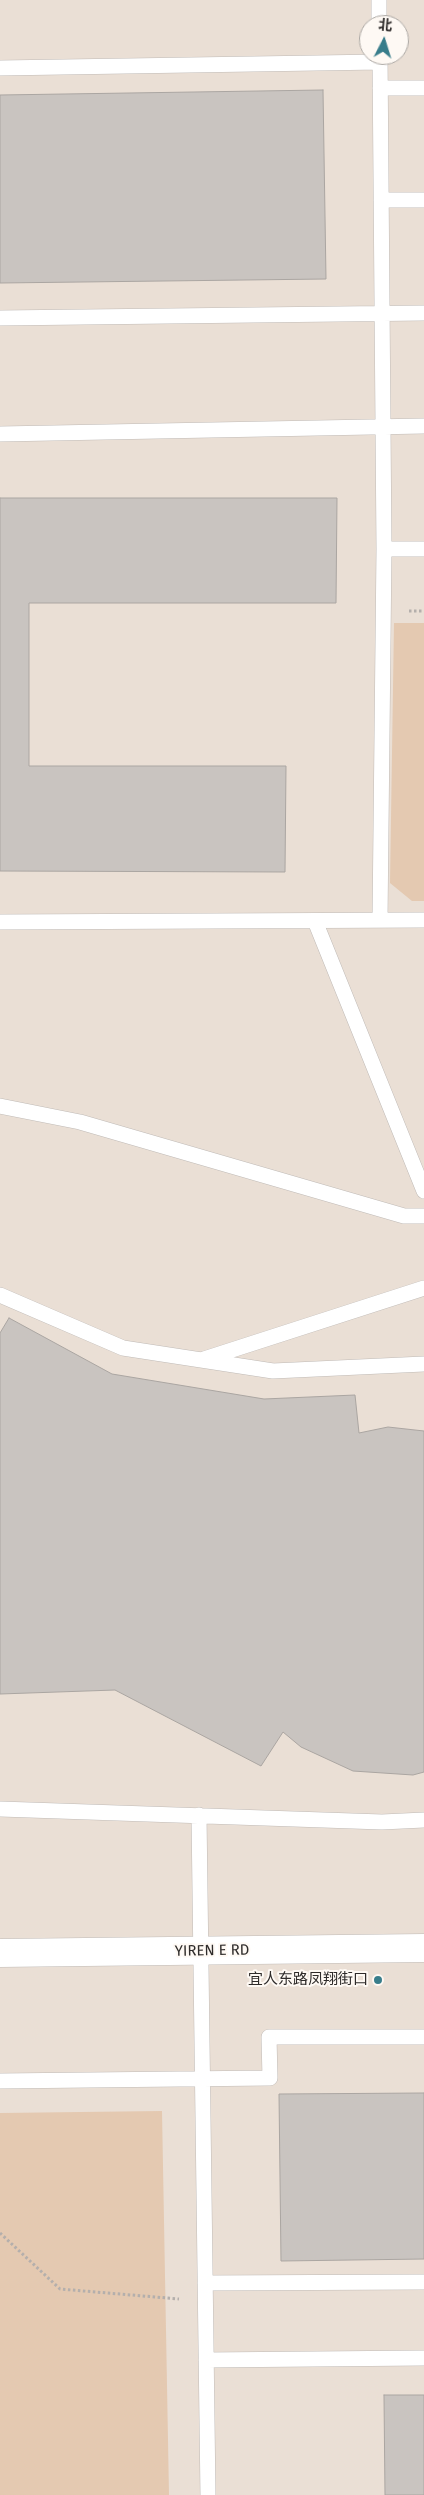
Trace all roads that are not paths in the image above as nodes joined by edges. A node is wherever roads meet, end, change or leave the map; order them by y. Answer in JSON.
{"nodes":[{"id":1,"x":379,"y":0,"type":"edge"},
{"id":2,"x":379,"y":15,"type":"edge"},
{"id":3,"x":359,"y":59,"type":"edge"},
{"id":4,"x":380,"y":65,"type":"edge"},
{"id":5,"x":0,"y":68,"type":"edge"},
{"id":6,"x":380,"y":88,"type":"junction"},
{"id":7,"x":424,"y":88,"type":"edge"},
{"id":8,"x":381,"y":200,"type":"junction"},
{"id":9,"x":424,"y":200,"type":"edge"},
{"id":10,"x":383,"y":313,"type":"junction"},
{"id":11,"x":424,"y":314,"type":"edge"},
{"id":12,"x":0,"y":318,"type":"edge"},
{"id":13,"x":384,"y":426,"type":"junction"},
{"id":14,"x":424,"y":426,"type":"edge"},
{"id":15,"x":0,"y":434,"type":"edge"},
{"id":16,"x":424,"y":548,"type":"edge"},
{"id":17,"x":384,"y":549,"type":"junction"},
{"id":18,"x":380,"y":920,"type":"junction"},
{"id":19,"x":424,"y":920,"type":"edge"},
{"id":20,"x":315,"y":921,"type":"junction"},
{"id":21,"x":0,"y":922,"type":"edge"},
{"id":22,"x":0,"y":1106,"type":"edge"},
{"id":23,"x":424,"y":1191,"type":"edge"},
{"id":24,"x":424,"y":1216,"type":"edge"},
{"id":25,"x":424,"y":1288,"type":"edge"},
{"id":26,"x":0,"y":1295,"type":"edge"},
{"id":27,"x":200,"y":1360,"type":"junction"},
{"id":28,"x":424,"y":1364,"type":"edge"},
{"id":29,"x":0,"y":1809,"type":"edge"},
{"id":30,"x":199,"y":1815,"type":"junction"},
{"id":31,"x":424,"y":1820,"type":"edge"},
{"id":32,"x":424,"y":1948,"type":"edge"},
{"id":33,"x":201,"y":1951,"type":"junction"},
{"id":34,"x":0,"y":1953,"type":"edge"},
{"id":35,"x":424,"y":2037,"type":"edge"},
{"id":36,"x":203,"y":2079,"type":"junction"},
{"id":37,"x":0,"y":2081,"type":"edge"},
{"id":38,"x":424,"y":2282,"type":"edge"},
{"id":39,"x":205,"y":2283,"type":"junction"},
{"id":40,"x":424,"y":2358,"type":"edge"},
{"id":41,"x":206,"y":2360,"type":"junction"},
{"id":42,"x":208,"y":2495,"type":"edge"}],
"edges":[{"from":1,"to":2,"type":"lane"},
{"from":3,"to":5,"type":"lane"},
{"from":4,"to":6,"type":"lane"},
{"from":6,"to":7,"type":"lane"},
{"from":6,"to":8,"type":"lane"},
{"from":8,"to":9,"type":"lane"},
{"from":8,"to":10,"type":"lane"},
{"from":10,"to":11,"type":"lane"},
{"from":10,"to":12,"type":"lane"},
{"from":10,"to":13,"type":"lane"},
{"from":13,"to":14,"type":"lane"},
{"from":13,"to":15,"type":"lane"},
{"from":13,"to":17,"type":"lane"},
{"from":16,"to":17,"type":"lane"},
{"from":17,"to":18,"type":"lane"},
{"from":18,"to":19,"type":"lane"},
{"from":18,"to":20,"type":"lane"},
{"from":20,"to":21,"type":"lane"},
{"from":20,"to":23,"type":"lane"},
{"from":22,"to":24,"type":"lane"},
{"from":25,"to":27,"type":"lane"},
{"from":26,"to":27,"type":"lane"},
{"from":27,"to":28,"type":"lane"},
{"from":29,"to":30,"type":"lane"},
{"from":30,"to":31,"type":"lane"},
{"from":30,"to":33,"type":"lane"},
{"from":32,"to":33,"type":"street","name":"YIREN E RD"},
{"from":33,"to":34,"type":"street","name":"YIREN E RD"},
{"from":33,"to":36,"type":"lane"},
{"from":35,"to":36,"type":"lane"},
{"from":36,"to":37,"type":"lane"},
{"from":36,"to":39,"type":"lane"},
{"from":38,"to":39,"type":"lane"},
{"from":39,"to":41,"type":"lane"},
{"from":40,"to":41,"type":"lane"},
{"from":41,"to":42,"type":"lane"}]}
